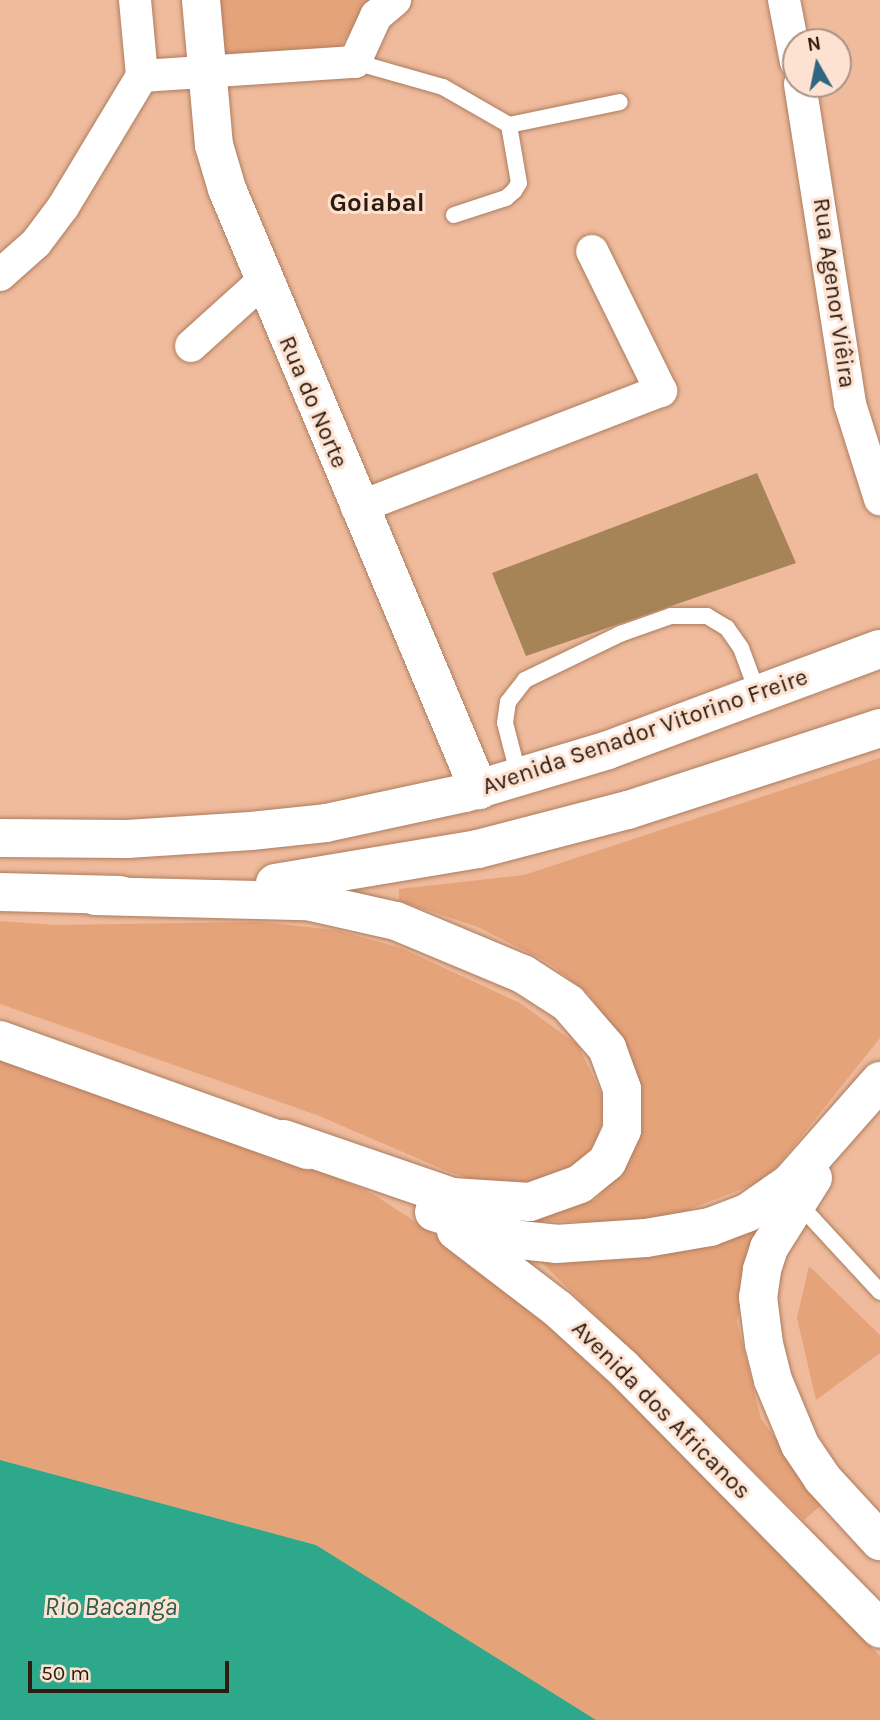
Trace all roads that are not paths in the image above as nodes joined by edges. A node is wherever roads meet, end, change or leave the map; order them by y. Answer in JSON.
{"nodes":[{"id":1,"x":135,"y":0,"type":"edge"},
{"id":2,"x":201,"y":0,"type":"edge"},
{"id":3,"x":395,"y":0,"type":"edge"},
{"id":4,"x":784,"y":0,"type":"edge"},
{"id":5,"x":789,"y":28,"type":"edge"},
{"id":6,"x":355,"y":62,"type":"junction"},
{"id":7,"x":207,"y":73,"type":"junction"},
{"id":8,"x":142,"y":76,"type":"junction"},
{"id":9,"x":802,"y":98,"type":"edge"},
{"id":10,"x":620,"y":102,"type":"dead end"},
{"id":11,"x":509,"y":125,"type":"junction"},
{"id":12,"x":454,"y":215,"type":"dead end"},
{"id":13,"x":592,"y":251,"type":"dead end"},
{"id":14,"x":1,"y":274,"type":"edge"},
{"id":15,"x":263,"y":281,"type":"junction"},
{"id":16,"x":191,"y":346,"type":"dead end"},
{"id":17,"x":880,"y":499,"type":"edge"},
{"id":18,"x":357,"y":508,"type":"junction"},
{"id":19,"x":880,"y":649,"type":"edge"},
{"id":20,"x":758,"y":694,"type":"junction"},
{"id":21,"x":870,"y":734,"type":"edge"},
{"id":22,"x":519,"y":778,"type":"junction"},
{"id":23,"x":479,"y":790,"type":"junction"},
{"id":24,"x":326,"y":823,"type":"junction"},
{"id":25,"x":0,"y":838,"type":"edge"},
{"id":26,"x":337,"y":876,"type":"junction"},
{"id":27,"x":0,"y":892,"type":"edge"},
{"id":28,"x":95,"y":896,"type":"junction"},
{"id":29,"x":0,"y":1041,"type":"edge"},
{"id":30,"x":880,"y":1082,"type":"edge"},
{"id":31,"x":284,"y":1139,"type":"junction"},
{"id":32,"x":797,"y":1201,"type":"junction"},
{"id":33,"x":426,"y":1209,"type":"junction"},
{"id":34,"x":880,"y":1292,"type":"edge"},
{"id":35,"x":880,"y":1541,"type":"edge"},
{"id":36,"x":880,"y":1629,"type":"edge"}],
"edges":[{"from":1,"to":8,"type":"street"},
{"from":2,"to":7,"type":"main road","name":"Rua do Norte"},
{"from":3,"to":6,"type":"street"},
{"from":4,"to":5,"type":"street"},
{"from":6,"to":7,"type":"street"},
{"from":6,"to":11,"type":"lane"},
{"from":7,"to":8,"type":"street"},
{"from":7,"to":15,"type":"main road","name":"Rua do Norte"},
{"from":8,"to":14,"type":"street"},
{"from":9,"to":17,"type":"street","name":"Rua Agenor Viêira"},
{"from":10,"to":11,"type":"lane"},
{"from":11,"to":12,"type":"lane"},
{"from":13,"to":18,"type":"street"},
{"from":15,"to":16,"type":"street"},
{"from":15,"to":18,"type":"main road","name":"Rua do Norte"},
{"from":18,"to":23,"type":"main road","name":"Rua do Norte"},
{"from":19,"to":20,"type":"main road","name":"Avenida Senador Vitorino Freire"},
{"from":20,"to":22,"type":"main road","name":"Avenida Senador Vitorino Freire"},
{"from":20,"to":22,"type":"lane"},
{"from":21,"to":26,"type":"main road"},
{"from":22,"to":23,"type":"main road","name":"Avenida Senador Vitorino Freire"},
{"from":23,"to":24,"type":"main road","name":"Avenida Senador Vitorino Freire"},
{"from":24,"to":25,"type":"main road","name":"Avenida Senador Vitorino Freire"},
{"from":24,"to":26,"type":"main road"},
{"from":26,"to":28,"type":"main road"},
{"from":27,"to":28,"type":"main road"},
{"from":28,"to":31,"type":"main road"},
{"from":29,"to":31,"type":"main road"},
{"from":30,"to":32,"type":"main road"},
{"from":30,"to":33,"type":"main road"},
{"from":31,"to":33,"type":"main road"},
{"from":32,"to":34,"type":"lane"},
{"from":32,"to":35,"type":"main road"},
{"from":33,"to":36,"type":"main road","name":"Avenida dos Africanos"}]}
